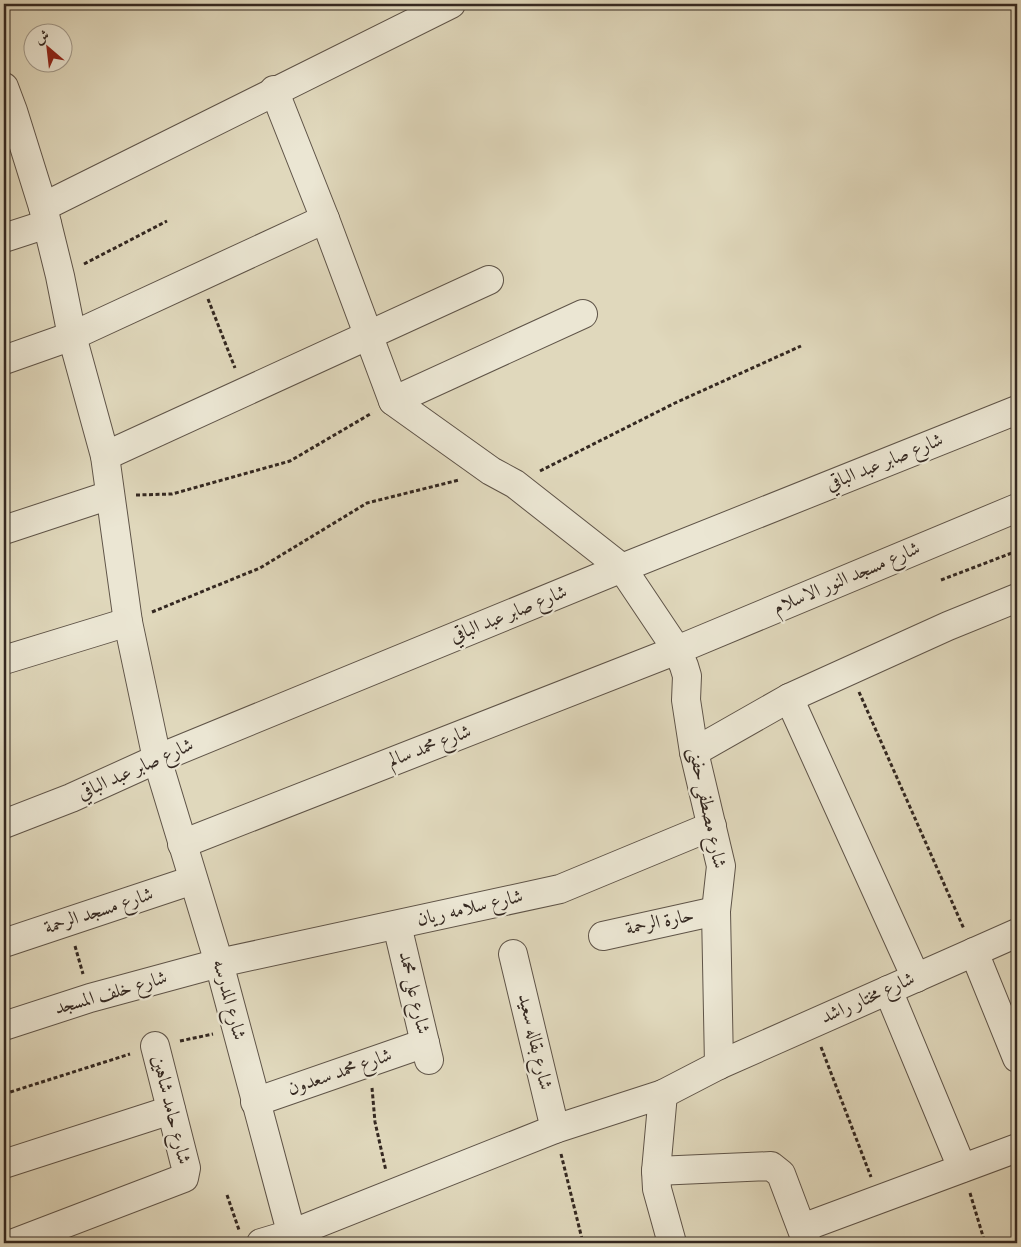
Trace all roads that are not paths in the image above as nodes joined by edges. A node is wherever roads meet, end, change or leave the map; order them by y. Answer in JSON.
{"nodes":[{"id":1,"x":451,"y":4,"type":"edge"},
{"id":2,"x":4,"y":87,"type":"edge"},
{"id":3,"x":274,"y":90,"type":"junction"},
{"id":4,"x":45,"y":216,"type":"junction"},
{"id":5,"x":325,"y":219,"type":"junction"},
{"id":6,"x":4,"y":238,"type":"edge"},
{"id":7,"x":489,"y":280,"type":"dead end"},
{"id":8,"x":583,"y":314,"type":"dead end"},
{"id":9,"x":72,"y":336,"type":"junction"},
{"id":10,"x":369,"y":336,"type":"junction"},
{"id":11,"x":4,"y":360,"type":"edge"},
{"id":12,"x":393,"y":401,"type":"junction"},
{"id":13,"x":1017,"y":410,"type":"edge"},
{"id":14,"x":105,"y":456,"type":"junction"},
{"id":15,"x":110,"y":495,"type":"junction"},
{"id":16,"x":1017,"y":508,"type":"edge"},
{"id":17,"x":4,"y":530,"type":"edge"},
{"id":18,"x":622,"y":568,"type":"junction"},
{"id":19,"x":1017,"y":598,"type":"edge"},
{"id":20,"x":128,"y":622,"type":"junction"},
{"id":21,"x":677,"y":650,"type":"junction"},
{"id":22,"x":4,"y":660,"type":"edge"},
{"id":23,"x":789,"y":698,"type":"junction"},
{"id":24,"x":694,"y":752,"type":"junction"},
{"id":25,"x":157,"y":759,"type":"junction"},
{"id":26,"x":4,"y":824,"type":"edge"},
{"id":27,"x":712,"y":826,"type":"junction"},
{"id":28,"x":182,"y":844,"type":"junction"},
{"id":29,"x":194,"y":880,"type":"junction"},
{"id":30,"x":716,"y":911,"type":"junction"},
{"id":31,"x":397,"y":926,"type":"junction"},
{"id":32,"x":1017,"y":933,"type":"edge"},
{"id":33,"x":603,"y":936,"type":"dead end"},
{"id":34,"x":4,"y":943,"type":"edge"},
{"id":35,"x":974,"y":952,"type":"junction"},
{"id":36,"x":513,"y":954,"type":"dead end"},
{"id":37,"x":219,"y":963,"type":"junction"},
{"id":38,"x":916,"y":978,"type":"junction"},
{"id":39,"x":888,"y":990,"type":"junction"},
{"id":40,"x":4,"y":1026,"type":"edge"},
{"id":41,"x":154,"y":1046,"type":"road end"},
{"id":42,"x":427,"y":1052,"type":"joint"},
{"id":43,"x":1017,"y":1058,"type":"edge"},
{"id":44,"x":719,"y":1065,"type":"junction"},
{"id":45,"x":663,"y":1094,"type":"junction"},
{"id":46,"x":255,"y":1102,"type":"junction"},
{"id":47,"x":171,"y":1110,"type":"junction"},
{"id":48,"x":555,"y":1129,"type":"junction"},
{"id":49,"x":1017,"y":1148,"type":"edge"},
{"id":50,"x":4,"y":1164,"type":"edge"},
{"id":51,"x":962,"y":1168,"type":"junction"},
{"id":52,"x":656,"y":1171,"type":"junction"},
{"id":53,"x":804,"y":1236,"type":"edge"},
{"id":54,"x":251,"y":1239,"type":"edge"},
{"id":55,"x":293,"y":1239,"type":"edge"},
{"id":56,"x":18,"y":1243,"type":"edge"},
{"id":57,"x":672,"y":1243,"type":"edge"}],
"edges":[{"from":1,"to":3,"type":"street"},
{"from":2,"to":4,"type":"street","name":"شارع المدرسه"},
{"from":3,"to":4,"type":"street"},
{"from":3,"to":5,"type":"street"},
{"from":4,"to":6,"type":"street"},
{"from":4,"to":9,"type":"street","name":"شارع المدرسه"},
{"from":5,"to":9,"type":"street"},
{"from":5,"to":10,"type":"street"},
{"from":7,"to":10,"type":"street"},
{"from":8,"to":12,"type":"street"},
{"from":9,"to":11,"type":"street"},
{"from":9,"to":14,"type":"street","name":"شارع المدرسه"},
{"from":10,"to":12,"type":"street"},
{"from":10,"to":14,"type":"street"},
{"from":12,"to":18,"type":"street","name":"شارع مصطفى حفنى"},
{"from":13,"to":18,"type":"street","name":"شارع صابر عبد الباقي"},
{"from":14,"to":15,"type":"street","name":"شارع المدرسه"},
{"from":15,"to":17,"type":"street"},
{"from":15,"to":20,"type":"street","name":"شارع المدرسه"},
{"from":16,"to":21,"type":"street","name":"شارع مسجد النور الاسلام"},
{"from":18,"to":21,"type":"street","name":"شارع مصطفى حفنى"},
{"from":18,"to":25,"type":"street","name":"شارع صابر عبد الباقي"},
{"from":19,"to":23,"type":"street"},
{"from":20,"to":22,"type":"street"},
{"from":20,"to":25,"type":"street","name":"شارع المدرسه"},
{"from":21,"to":24,"type":"street","name":"شارع مصطفى حفنى"},
{"from":21,"to":28,"type":"street","name":"شارع محمد سالم"},
{"from":23,"to":24,"type":"street"},
{"from":23,"to":38,"type":"street"},
{"from":24,"to":27,"type":"street","name":"شارع مصطفى حفنى"},
{"from":25,"to":26,"type":"street","name":"شارع صابر عبد الباقي"},
{"from":25,"to":28,"type":"street","name":"شارع المدرسه"},
{"from":27,"to":30,"type":"street","name":"شارع مصطفى حفنى"},
{"from":27,"to":31,"type":"street","name":"شارع سلامه ريان"},
{"from":28,"to":29,"type":"street","name":"شارع المدرسه"},
{"from":29,"to":34,"type":"street","name":"شارع مسجد الرحمة"},
{"from":29,"to":37,"type":"street","name":"شارع المدرسه"},
{"from":30,"to":33,"type":"street","name":"حارة الرحمة"},
{"from":30,"to":44,"type":"street","name":"شارع مصطفى حفنى"},
{"from":31,"to":37,"type":"street","name":"شارع سلامه ريان"},
{"from":31,"to":42,"type":"street","name":"شارع على محمد"},
{"from":32,"to":35,"type":"street","name":"شارع مختار راشد"},
{"from":35,"to":38,"type":"street","name":"شارع مختار راشد"},
{"from":35,"to":43,"type":"street"},
{"from":36,"to":48,"type":"street","name":"شارع بقاله سعيد"},
{"from":37,"to":40,"type":"street","name":"شارع خلف المسجد"},
{"from":37,"to":46,"type":"street","name":"شارع المدرسه"},
{"from":38,"to":39,"type":"street","name":"شارع مختار راشد"},
{"from":39,"to":44,"type":"street","name":"شارع مختار راشد"},
{"from":39,"to":51,"type":"street"},
{"from":41,"to":47,"type":"street","name":"شارع حامد شاهين"},
{"from":42,"to":46,"type":"street","name":"شارع محمد سعدون"},
{"from":44,"to":45,"type":"street","name":"شارع مختار راشد"},
{"from":45,"to":48,"type":"street","name":"شارع مختار راشد"},
{"from":45,"to":52,"type":"street"},
{"from":46,"to":55,"type":"street","name":"شارع المدرسه"},
{"from":47,"to":50,"type":"street"},
{"from":47,"to":56,"type":"street","name":"شارع حامد شاهين"},
{"from":48,"to":55,"type":"street","name":"شارع مختار راشد"},
{"from":49,"to":51,"type":"street"},
{"from":51,"to":53,"type":"street"},
{"from":52,"to":53,"type":"street"},
{"from":52,"to":57,"type":"street"},
{"from":54,"to":55,"type":"street","name":"شارع مختار راشد"}]}
